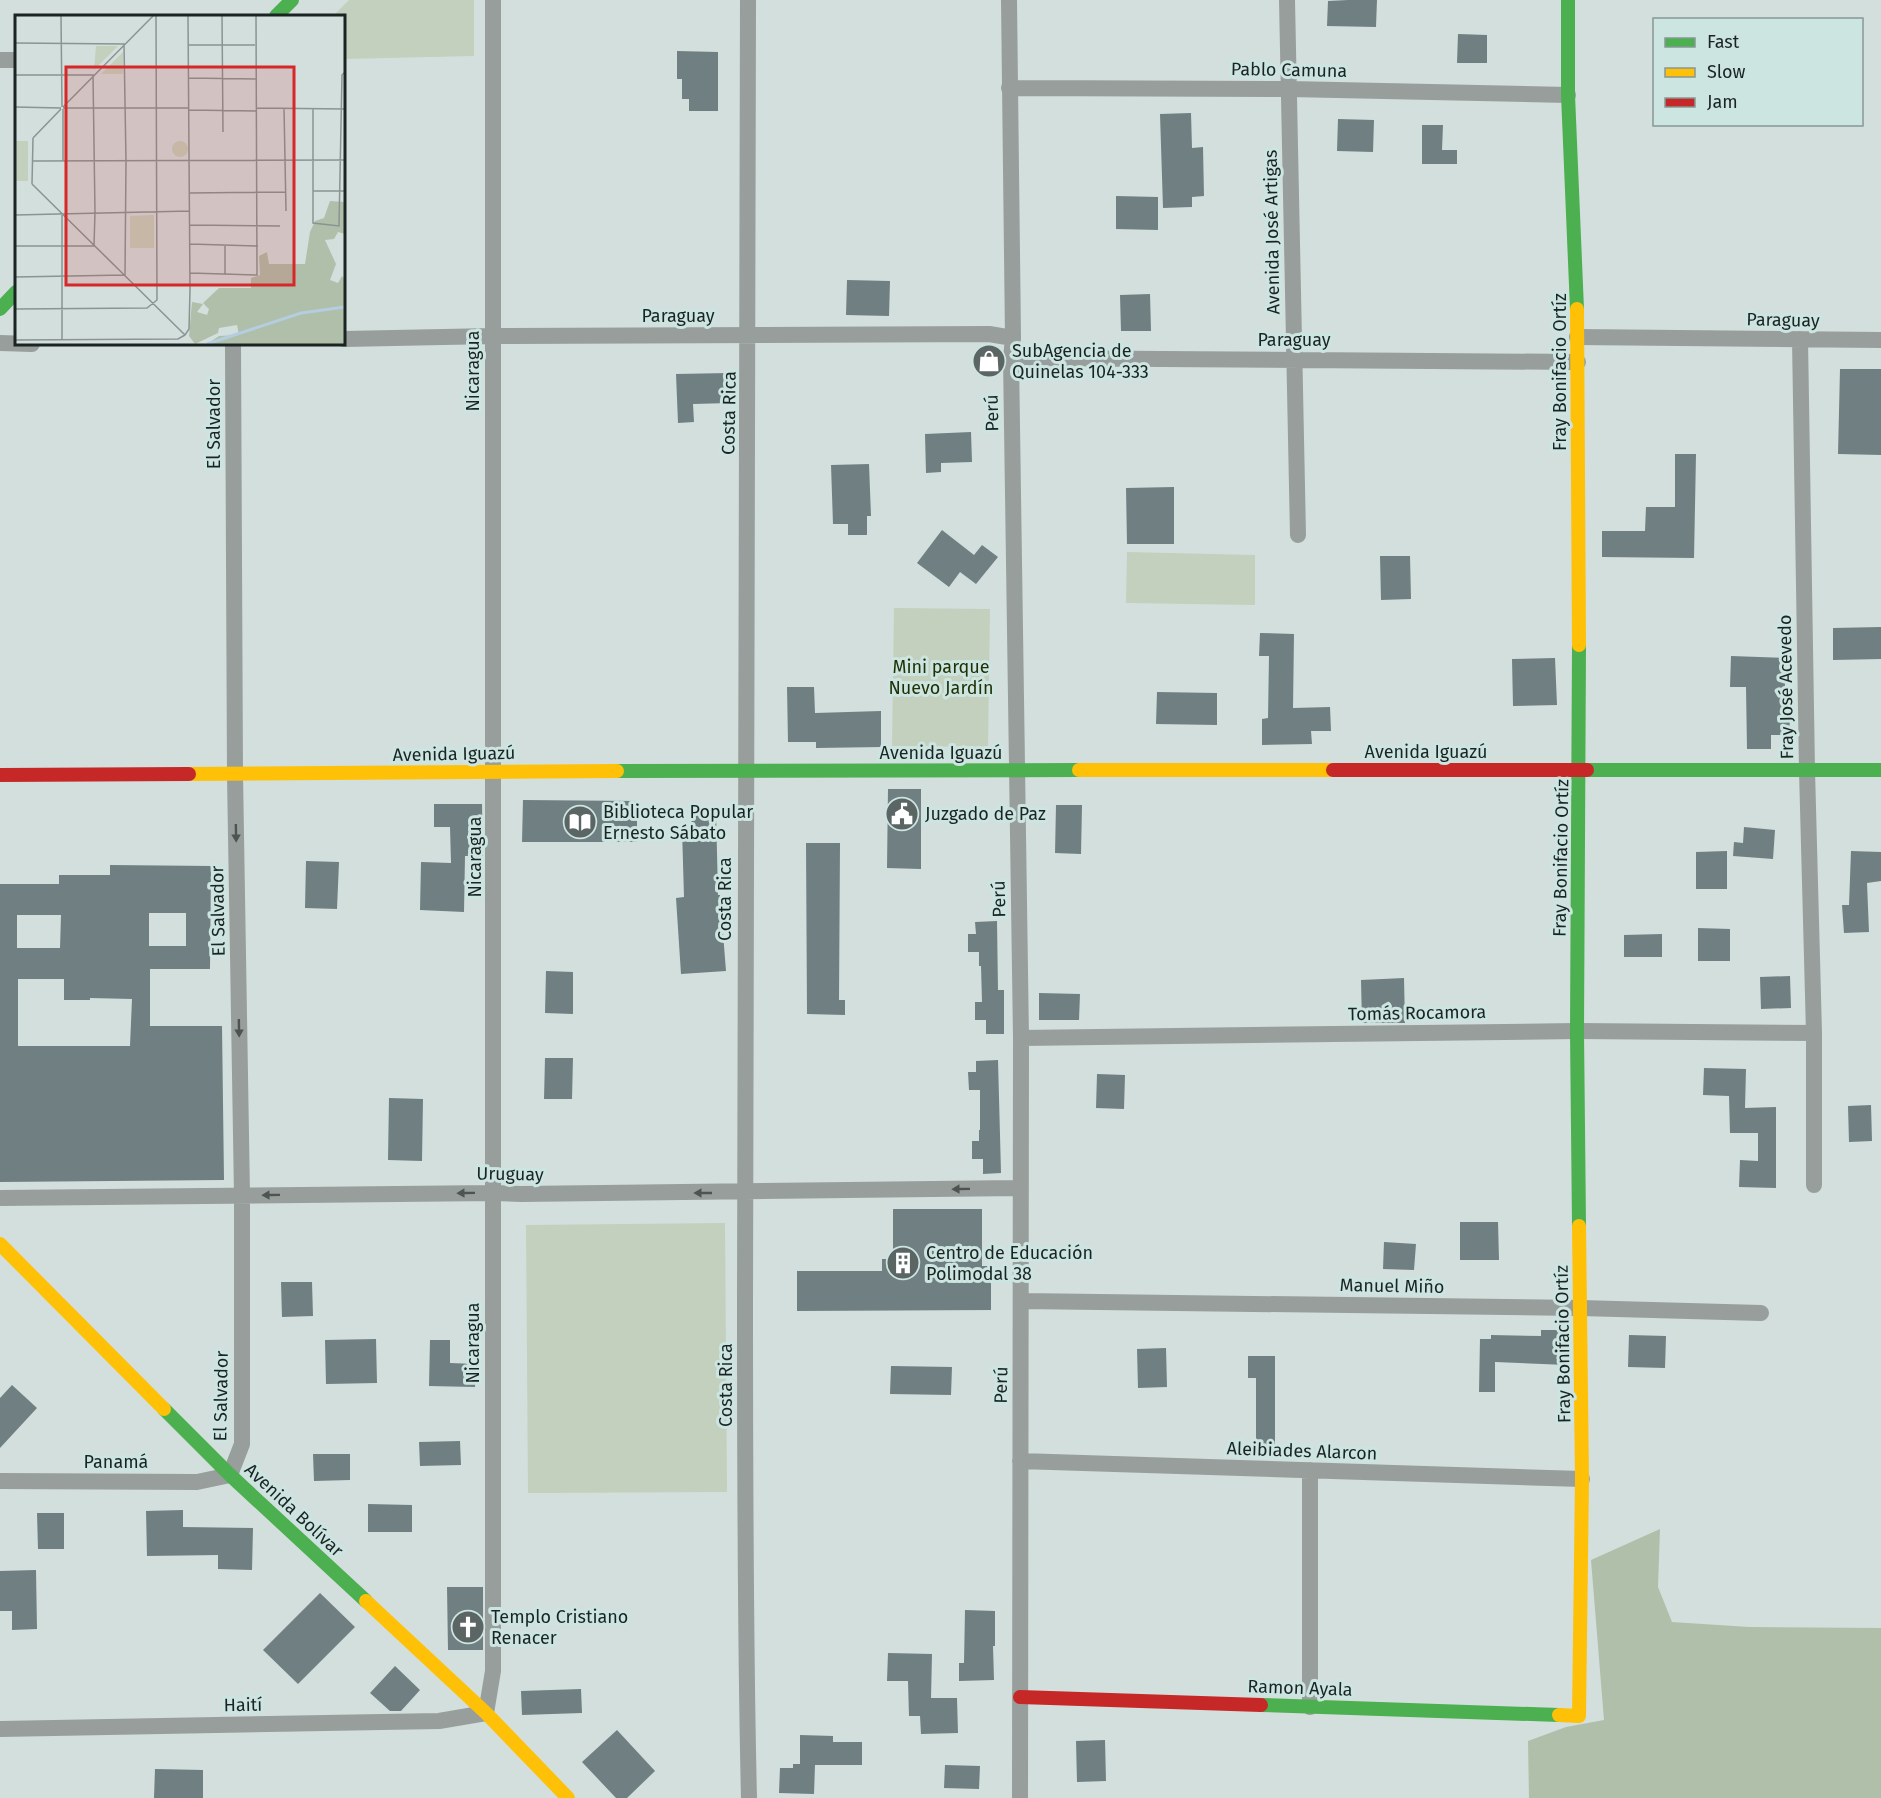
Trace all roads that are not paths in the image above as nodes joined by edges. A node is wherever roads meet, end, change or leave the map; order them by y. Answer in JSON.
{"nodes":[{"id":1,"x":292,"y":0,"type":"edge"},
{"id":2,"x":493,"y":0,"type":"edge"},
{"id":3,"x":748,"y":0,"type":"edge"},
{"id":4,"x":1009,"y":0,"type":"edge"},
{"id":5,"x":1287,"y":0,"type":"edge"},
{"id":6,"x":1568,"y":0,"type":"edge"},
{"id":7,"x":277,"y":15,"type":"edge"},
{"id":8,"x":1009,"y":88,"type":"junction"},
{"id":9,"x":1289,"y":88,"type":"junction"},
{"id":10,"x":1568,"y":95,"type":"junction"},
{"id":11,"x":15,"y":293,"type":"edge"},
{"id":12,"x":0,"y":309,"type":"edge"},
{"id":13,"x":493,"y":336,"type":"junction"},
{"id":14,"x":749,"y":336,"type":"junction"},
{"id":15,"x":1577,"y":337,"type":"junction"},
{"id":16,"x":1013,"y":338,"type":"junction"},
{"id":17,"x":345,"y":339,"type":"edge"},
{"id":18,"x":1800,"y":339,"type":"junction"},
{"id":19,"x":1881,"y":340,"type":"edge"},
{"id":20,"x":0,"y":343,"type":"edge"},
{"id":21,"x":15,"y":343,"type":"edge"},
{"id":22,"x":233,"y":345,"type":"edge"},
{"id":23,"x":1011,"y":358,"type":"junction"},
{"id":24,"x":1295,"y":359,"type":"junction"},
{"id":25,"x":1578,"y":362,"type":"junction"},
{"id":26,"x":1298,"y":535,"type":"dead end"},
{"id":27,"x":744,"y":770,"type":"junction"},
{"id":28,"x":1580,"y":770,"type":"junction"},
{"id":29,"x":1807,"y":770,"type":"junction"},
{"id":30,"x":1881,"y":771,"type":"edge"},
{"id":31,"x":494,"y":772,"type":"junction"},
{"id":32,"x":1017,"y":772,"type":"junction"},
{"id":33,"x":0,"y":775,"type":"edge"},
{"id":34,"x":235,"y":775,"type":"junction"},
{"id":35,"x":1576,"y":1031,"type":"junction"},
{"id":36,"x":1814,"y":1033,"type":"junction"},
{"id":37,"x":1021,"y":1038,"type":"junction"},
{"id":38,"x":1814,"y":1185,"type":"dead end"},
{"id":39,"x":1020,"y":1188,"type":"junction"},
{"id":40,"x":493,"y":1193,"type":"junction"},
{"id":41,"x":744,"y":1193,"type":"junction"},
{"id":42,"x":242,"y":1195,"type":"junction"},
{"id":43,"x":0,"y":1198,"type":"edge"},
{"id":44,"x":0,"y":1244,"type":"edge"},
{"id":45,"x":1022,"y":1302,"type":"junction"},
{"id":46,"x":1580,"y":1308,"type":"junction"},
{"id":47,"x":1761,"y":1313,"type":"dead end"},
{"id":48,"x":1020,"y":1461,"type":"junction"},
{"id":49,"x":1310,"y":1470,"type":"junction"},
{"id":50,"x":230,"y":1475,"type":"junction"},
{"id":51,"x":1582,"y":1479,"type":"junction"},
{"id":52,"x":0,"y":1480,"type":"edge"},
{"id":53,"x":1020,"y":1697,"type":"junction"},
{"id":54,"x":1310,"y":1707,"type":"junction"},
{"id":55,"x":486,"y":1713,"type":"junction"},
{"id":56,"x":1579,"y":1716,"type":"joint"},
{"id":57,"x":0,"y":1729,"type":"edge"},
{"id":58,"x":568,"y":1798,"type":"edge"},
{"id":59,"x":749,"y":1798,"type":"edge"},
{"id":60,"x":1020,"y":1798,"type":"edge"}],
"edges":[{"from":1,"to":7,"type":"main road"},
{"from":2,"to":13,"type":"street","name":"Nicaragua"},
{"from":3,"to":14,"type":"street","name":"Costa Rica"},
{"from":4,"to":8,"type":"street","name":"Perú"},
{"from":5,"to":9,"type":"street","name":"Avenida José Artigas"},
{"from":6,"to":10,"type":"main road","name":"Fray Bonifacio Ortíz"},
{"from":8,"to":9,"type":"street","name":"Pablo Camuna"},
{"from":8,"to":16,"type":"street","name":"Perú"},
{"from":9,"to":10,"type":"street","name":"Pablo Camuna"},
{"from":9,"to":24,"type":"street","name":"Avenida José Artigas"},
{"from":10,"to":15,"type":"main road","name":"Fray Bonifacio Ortíz"},
{"from":11,"to":12,"type":"main road"},
{"from":13,"to":14,"type":"street","name":"Paraguay"},
{"from":13,"to":17,"type":"street","name":"Paraguay"},
{"from":13,"to":31,"type":"street","name":"Nicaragua"},
{"from":14,"to":16,"type":"street","name":"Paraguay"},
{"from":14,"to":27,"type":"street","name":"Costa Rica"},
{"from":15,"to":18,"type":"street","name":"Paraguay"},
{"from":15,"to":25,"type":"main road","name":"Fray Bonifacio Ortíz"},
{"from":16,"to":23,"type":"street","name":"Perú"},
{"from":18,"to":19,"type":"street","name":"Paraguay"},
{"from":18,"to":29,"type":"street","name":"Fray José Acevedo"},
{"from":20,"to":21,"type":"street"},
{"from":22,"to":34,"type":"street","name":"El Salvador"},
{"from":23,"to":24,"type":"street","name":"Paraguay"},
{"from":23,"to":32,"type":"street","name":"Perú"},
{"from":24,"to":25,"type":"street","name":"Paraguay"},
{"from":24,"to":26,"type":"street","name":"Avenida José Artigas"},
{"from":25,"to":28,"type":"main road","name":"Fray Bonifacio Ortíz"},
{"from":27,"to":31,"type":"main road","name":"Avenida Iguazú"},
{"from":27,"to":32,"type":"main road","name":"Avenida Iguazú"},
{"from":27,"to":41,"type":"street","name":"Costa Rica"},
{"from":28,"to":29,"type":"main road","name":"Avenida Iguazú"},
{"from":28,"to":32,"type":"main road","name":"Avenida Iguazú"},
{"from":28,"to":35,"type":"main road","name":"Fray Bonifacio Ortíz"},
{"from":29,"to":30,"type":"main road","name":"Avenida Iguazú"},
{"from":29,"to":36,"type":"street","name":"Fray José Acevedo"},
{"from":31,"to":34,"type":"main road","name":"Avenida Iguazú"},
{"from":31,"to":40,"type":"street","name":"Nicaragua"},
{"from":32,"to":37,"type":"street","name":"Perú"},
{"from":33,"to":34,"type":"main road","name":"Avenida Iguazú"},
{"from":34,"to":42,"type":"street","name":"El Salvador","one_way":true},
{"from":35,"to":36,"type":"street","name":"Tomás Rocamora"},
{"from":35,"to":37,"type":"street","name":"Tomás Rocamora"},
{"from":35,"to":46,"type":"main road","name":"Fray Bonifacio Ortíz"},
{"from":36,"to":38,"type":"street","name":"Fray José Acevedo"},
{"from":37,"to":39,"type":"street","name":"Perú"},
{"from":39,"to":41,"type":"street","name":"Uruguay","one_way":true},
{"from":39,"to":45,"type":"street","name":"Perú"},
{"from":41,"to":40,"type":"street","name":"Uruguay","one_way":true},
{"from":40,"to":42,"type":"street","name":"Uruguay","one_way":true},
{"from":40,"to":55,"type":"street","name":"Nicaragua"},
{"from":41,"to":59,"type":"street","name":"Costa Rica"},
{"from":42,"to":43,"type":"street","name":"Uruguay"},
{"from":42,"to":50,"type":"street","name":"El Salvador"},
{"from":44,"to":50,"type":"main road","name":"Avenida Bolívar"},
{"from":45,"to":46,"type":"street","name":"Manuel Miño"},
{"from":45,"to":48,"type":"street","name":"Perú"},
{"from":46,"to":47,"type":"street","name":"Manuel Miño"},
{"from":46,"to":51,"type":"main road","name":"Fray Bonifacio Ortíz"},
{"from":48,"to":49,"type":"street","name":"Aleibiades Alarcon"},
{"from":48,"to":53,"type":"street","name":"Perú"},
{"from":49,"to":51,"type":"street","name":"Aleibiades Alarcon"},
{"from":49,"to":54,"type":"street"},
{"from":50,"to":52,"type":"street","name":"Panamá"},
{"from":50,"to":55,"type":"main road","name":"Avenida Bolívar"},
{"from":51,"to":56,"type":"main road","name":"Fray Bonifacio Ortíz"},
{"from":53,"to":54,"type":"main road","name":"Ramon Ayala"},
{"from":53,"to":60,"type":"street","name":"Perú"},
{"from":54,"to":56,"type":"main road","name":"Ramon Ayala"},
{"from":55,"to":57,"type":"street","name":"Haití"},
{"from":55,"to":58,"type":"main road","name":"Avenida Bolívar"}]}
